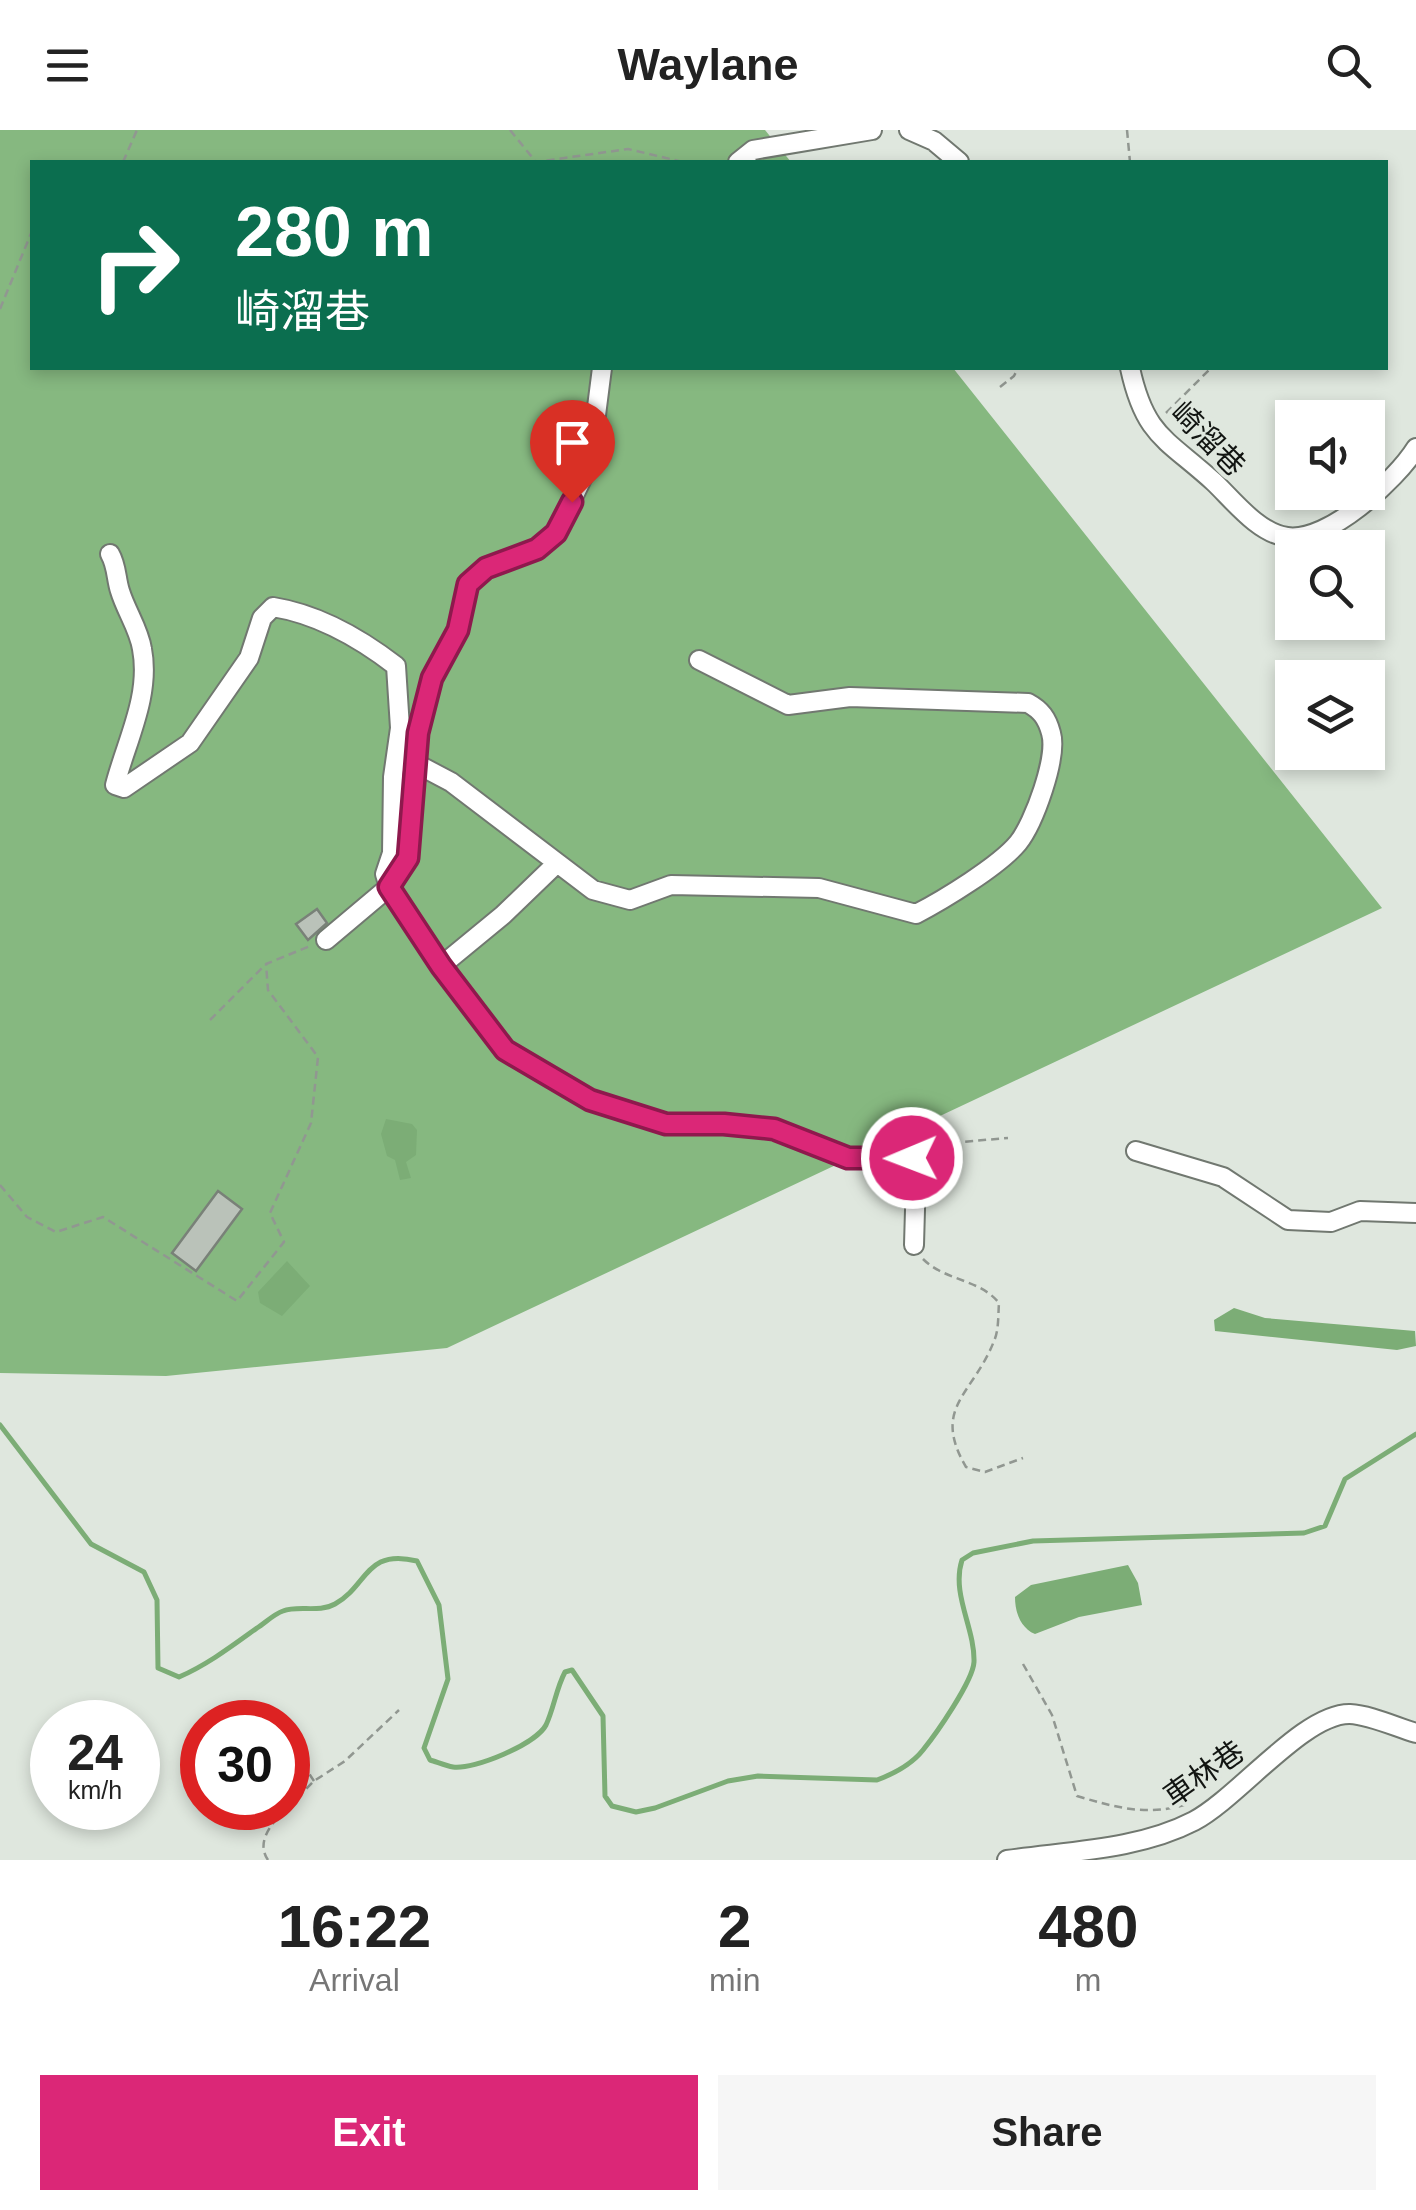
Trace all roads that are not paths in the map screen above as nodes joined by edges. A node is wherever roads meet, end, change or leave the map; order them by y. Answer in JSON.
{"nodes":[{"id":1,"x":872,"y":130,"type":"edge"},
{"id":2,"x":909,"y":130,"type":"edge"},
{"id":3,"x":740,"y":160,"type":"edge"},
{"id":4,"x":957,"y":160,"type":"edge"},
{"id":5,"x":601,"y":370,"type":"edge"},
{"id":6,"x":1131,"y":370,"type":"edge"},
{"id":7,"x":1416,"y":448,"type":"edge"},
{"id":8,"x":110,"y":554,"type":"dead end"},
{"id":9,"x":699,"y":660,"type":"dead end"},
{"id":10,"x":415,"y":762,"type":"junction"},
{"id":11,"x":556,"y":864,"type":"junction"},
{"id":12,"x":389,"y":887,"type":"junction"},
{"id":13,"x":326,"y":940,"type":"road end"},
{"id":14,"x":441,"y":966,"type":"junction"},
{"id":15,"x":1136,"y":1151,"type":"dead end"},
{"id":16,"x":1416,"y":1213,"type":"edge"},
{"id":17,"x":914,"y":1244,"type":"road end"},
{"id":18,"x":1416,"y":1732,"type":"edge"},
{"id":19,"x":1007,"y":1860,"type":"edge"}],
"edges":[{"from":1,"to":3,"type":"street"},
{"from":2,"to":4,"type":"street"},
{"from":5,"to":10,"type":"street"},
{"from":6,"to":7,"type":"street","name":"崎溜巷"},
{"from":8,"to":12,"type":"street"},
{"from":9,"to":11,"type":"street"},
{"from":10,"to":11,"type":"street"},
{"from":10,"to":12,"type":"street"},
{"from":11,"to":14,"type":"street"},
{"from":12,"to":13,"type":"street"},
{"from":12,"to":14,"type":"street"},
{"from":14,"to":17,"type":"street"},
{"from":15,"to":16,"type":"street"},
{"from":18,"to":19,"type":"street","name":"車林巷"}]}
